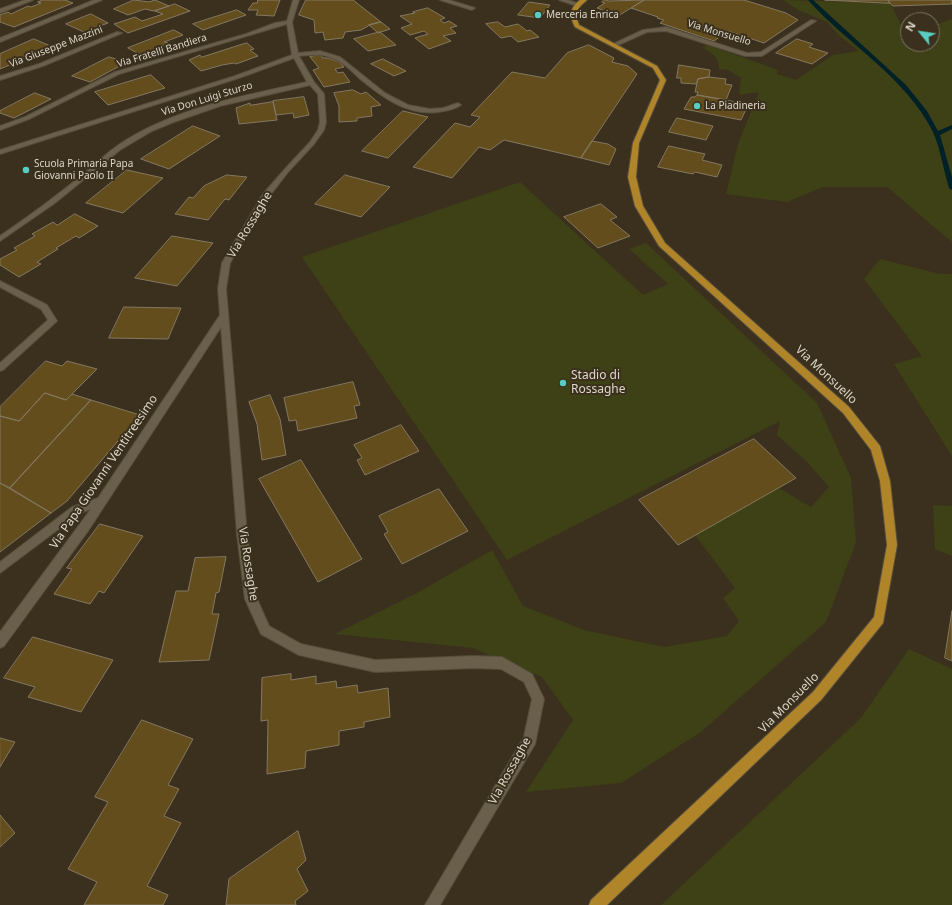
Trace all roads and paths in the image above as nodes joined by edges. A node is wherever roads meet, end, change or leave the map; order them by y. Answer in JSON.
{"nodes":[{"id":1,"x":30,"y":0,"type":"edge"},
{"id":2,"x":99,"y":0,"type":"edge"},
{"id":3,"x":296,"y":0,"type":"edge"},
{"id":4,"x":443,"y":0,"type":"edge"},
{"id":5,"x":562,"y":0,"type":"edge"},
{"id":6,"x":581,"y":2,"type":"edge"},
{"id":7,"x":472,"y":8,"type":"dead end"},
{"id":8,"x":0,"y":11,"type":"edge"},
{"id":9,"x":812,"y":21,"type":"dead end"},
{"id":10,"x":289,"y":22,"type":"junction"},
{"id":11,"x":119,"y":33,"type":"dead end"},
{"id":12,"x":0,"y":40,"type":"edge"},
{"id":13,"x":614,"y":45,"type":"junction"},
{"id":14,"x":295,"y":55,"type":"junction"},
{"id":15,"x":0,"y":78,"type":"edge"},
{"id":16,"x":311,"y":83,"type":"junction"},
{"id":17,"x":458,"y":106,"type":"dead end"},
{"id":18,"x":0,"y":128,"type":"edge"},
{"id":19,"x":0,"y":152,"type":"edge"},
{"id":20,"x":0,"y":239,"type":"edge"},
{"id":21,"x":0,"y":284,"type":"edge"},
{"id":22,"x":224,"y":315,"type":"junction"},
{"id":23,"x":0,"y":368,"type":"edge"},
{"id":24,"x":101,"y":501,"type":"junction"},
{"id":25,"x":0,"y":568,"type":"edge"},
{"id":26,"x":0,"y":642,"type":"edge"},
{"id":27,"x":432,"y":905,"type":"edge"},
{"id":28,"x":596,"y":905,"type":"edge"}],
"edges":[{"from":1,"to":8,"type":"street"},
{"from":2,"to":12,"type":"street"},
{"from":3,"to":10,"type":"street"},
{"from":4,"to":7,"type":"street"},
{"from":5,"to":6,"type":"street"},
{"from":6,"to":13,"type":"main road","name":"Via Monsuello"},
{"from":9,"to":13,"type":"street","name":"Via Monsuello"},
{"from":10,"to":14,"type":"street","name":"Via Rossaghe"},
{"from":10,"to":18,"type":"street","name":"Via Fratelli Bandiera"},
{"from":11,"to":15,"type":"street","name":"Via Giuseppe Mazzini"},
{"from":13,"to":28,"type":"main road","name":"Via Monsuello"},
{"from":14,"to":16,"type":"street","name":"Via Rossaghe"},
{"from":14,"to":17,"type":"street"},
{"from":14,"to":19,"type":"street"},
{"from":16,"to":20,"type":"street","name":"Via Don Luigi Sturzo"},
{"from":16,"to":22,"type":"street","name":"Via Rossaghe"},
{"from":21,"to":23,"type":"street"},
{"from":22,"to":24,"type":"street","name":"Via Papa Giovanni Ventitreesimo"},
{"from":22,"to":27,"type":"street","name":"Via Rossaghe"},
{"from":24,"to":25,"type":"street"},
{"from":24,"to":26,"type":"street","name":"Via Papa Giovanni Ventitreesimo"}]}
